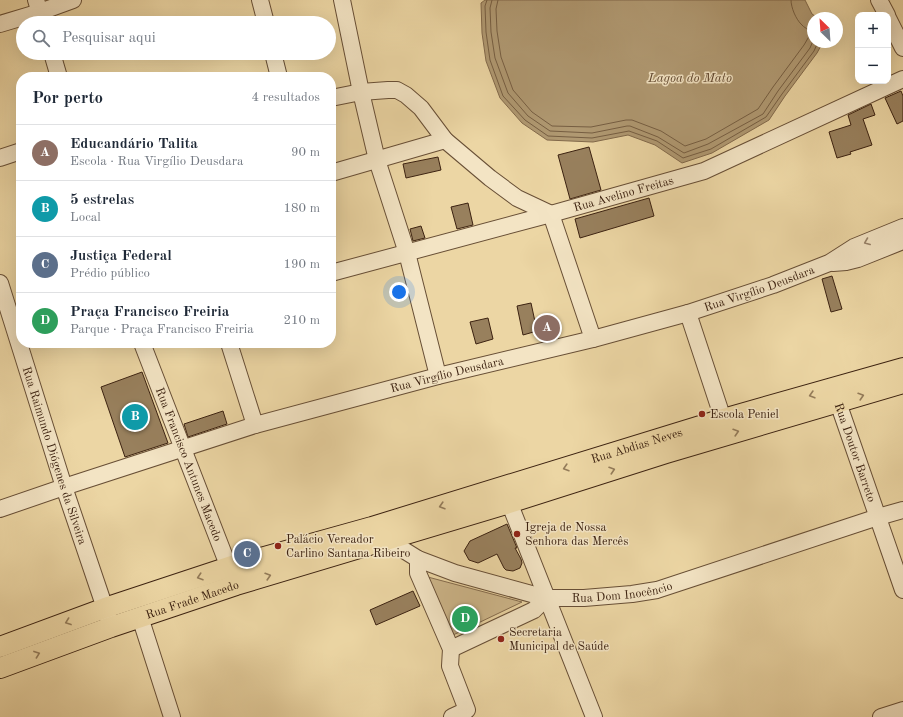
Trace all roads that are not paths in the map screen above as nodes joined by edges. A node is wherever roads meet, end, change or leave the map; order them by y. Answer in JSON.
{"nodes":[{"id":1,"x":73,"y":0,"type":"edge"},
{"id":2,"x":260,"y":0,"type":"edge"},
{"id":3,"x":342,"y":0,"type":"edge"},
{"id":4,"x":879,"y":0,"type":"edge"},
{"id":5,"x":39,"y":12,"type":"edge"},
{"id":6,"x":885,"y":12,"type":"edge"},
{"id":7,"x":26,"y":16,"type":"edge"},
{"id":8,"x":264,"y":16,"type":"edge"},
{"id":9,"x":16,"y":19,"type":"edge"},
{"id":10,"x":0,"y":24,"type":"edge"},
{"id":11,"x":891,"y":24,"type":"edge"},
{"id":12,"x":903,"y":48,"type":"edge"},
{"id":13,"x":54,"y":60,"type":"edge"},
{"id":14,"x":275,"y":60,"type":"edge"},
{"id":15,"x":58,"y":72,"type":"edge"},
{"id":16,"x":278,"y":72,"type":"edge"},
{"id":17,"x":903,"y":79,"type":"edge"},
{"id":18,"x":361,"y":92,"type":"junction"},
{"id":19,"x":336,"y":97,"type":"edge"},
{"id":20,"x":445,"y":140,"type":"junction"},
{"id":21,"x":16,"y":153,"type":"edge"},
{"id":22,"x":0,"y":158,"type":"edge"},
{"id":23,"x":377,"y":160,"type":"junction"},
{"id":24,"x":336,"y":172,"type":"edge"},
{"id":25,"x":552,"y":214,"type":"junction"},
{"id":26,"x":903,"y":227,"type":"edge"},
{"id":27,"x":903,"y":241,"type":"edge"},
{"id":28,"x":407,"y":253,"type":"junction"},
{"id":29,"x":829,"y":263,"type":"junction"},
{"id":30,"x":336,"y":271,"type":"edge"},
{"id":31,"x":0,"y":283,"type":"edge"},
{"id":32,"x":688,"y":313,"type":"junction"},
{"id":33,"x":16,"y":334,"type":"edge"},
{"id":34,"x":592,"y":339,"type":"junction"},
{"id":35,"x":20,"y":348,"type":"edge"},
{"id":36,"x":144,"y":348,"type":"edge"},
{"id":37,"x":231,"y":348,"type":"edge"},
{"id":38,"x":903,"y":368,"type":"edge"},
{"id":39,"x":438,"y":376,"type":"junction"},
{"id":40,"x":891,"y":382,"type":"edge"},
{"id":41,"x":836,"y":396,"type":"junction"},
{"id":42,"x":723,"y":419,"type":"junction"},
{"id":43,"x":255,"y":425,"type":"junction"},
{"id":44,"x":664,"y":446,"type":"junction"},
{"id":45,"x":183,"y":448,"type":"junction"},
{"id":46,"x":64,"y":487,"type":"junction"},
{"id":47,"x":506,"y":495,"type":"junction"},
{"id":48,"x":0,"y":509,"type":"edge"},
{"id":49,"x":903,"y":510,"type":"edge"},
{"id":50,"x":878,"y":517,"type":"junction"},
{"id":51,"x":372,"y":527,"type":"junction"},
{"id":52,"x":388,"y":540,"type":"junction"},
{"id":53,"x":418,"y":559,"type":"junction"},
{"id":54,"x":229,"y":567,"type":"junction"},
{"id":55,"x":236,"y":585,"type":"junction"},
{"id":56,"x":903,"y":590,"type":"edge"},
{"id":57,"x":546,"y":598,"type":"junction"},
{"id":58,"x":105,"y":608,"type":"junction"},
{"id":59,"x":140,"y":617,"type":"junction"},
{"id":60,"x":112,"y":627,"type":"junction"},
{"id":61,"x":0,"y":647,"type":"edge"},
{"id":62,"x":451,"y":649,"type":"junction"},
{"id":63,"x":0,"y":668,"type":"edge"},
{"id":64,"x":903,"y":710,"type":"edge"},
{"id":65,"x":172,"y":717,"type":"edge"},
{"id":66,"x":452,"y":717,"type":"edge"},
{"id":67,"x":594,"y":717,"type":"edge"},
{"id":68,"x":881,"y":717,"type":"edge"}],
"edges":[{"from":1,"to":5,"type":"street"},
{"from":2,"to":8,"type":"street"},
{"from":3,"to":18,"type":"street"},
{"from":4,"to":6,"type":"street"},
{"from":5,"to":7,"type":"street"},
{"from":9,"to":10,"type":"street"},
{"from":11,"to":12,"type":"street"},
{"from":13,"to":15,"type":"street"},
{"from":14,"to":16,"type":"street"},
{"from":17,"to":25,"type":"street","name":"Rua Avelino Freitas"},
{"from":18,"to":19,"type":"street"},
{"from":18,"to":20,"type":"street"},
{"from":18,"to":23,"type":"street"},
{"from":20,"to":23,"type":"street"},
{"from":20,"to":25,"type":"street"},
{"from":21,"to":22,"type":"street"},
{"from":23,"to":24,"type":"street"},
{"from":23,"to":28,"type":"street"},
{"from":25,"to":28,"type":"street","name":"Rua Avelino Freitas"},
{"from":25,"to":34,"type":"street"},
{"from":26,"to":29,"type":"street","name":"Rua Virgílio Deusdara","one_way":true},
{"from":27,"to":29,"type":"street","name":"Rua Virgílio Deusdara"},
{"from":28,"to":30,"type":"street","name":"Rua Avelino Freitas"},
{"from":28,"to":39,"type":"street"},
{"from":29,"to":32,"type":"street","name":"Rua Virgílio Deusdara"},
{"from":31,"to":33,"type":"street","name":"Rua Raimundo Diógenes da Silveira"},
{"from":32,"to":34,"type":"street","name":"Rua Virgílio Deusdara"},
{"from":32,"to":42,"type":"street"},
{"from":34,"to":39,"type":"street","name":"Rua Virgílio Deusdara"},
{"from":35,"to":46,"type":"street","name":"Rua Raimundo Diógenes da Silveira"},
{"from":36,"to":45,"type":"street","name":"Rua Francisco Antunes Macedo"},
{"from":37,"to":43,"type":"street"},
{"from":38,"to":40,"type":"main road","name":"Rua Abdias Neves"},
{"from":39,"to":43,"type":"street","name":"Rua Virgílio Deusdara"},
{"from":40,"to":41,"type":"main road","name":"Rua Abdias Neves"},
{"from":41,"to":42,"type":"main road","name":"Rua Abdias Neves","one_way":true},
{"from":44,"to":41,"type":"main road","name":"Rua Abdias Neves","one_way":true},
{"from":41,"to":50,"type":"street","name":"Rua Doutor Barreto"},
{"from":42,"to":44,"type":"main road","name":"Rua Abdias Neves"},
{"from":43,"to":45,"type":"street","name":"Rua Virgílio Deusdara"},
{"from":44,"to":47,"type":"main road","name":"Rua Abdias Neves"},
{"from":45,"to":46,"type":"street","name":"Rua Virgílio Deusdara"},
{"from":45,"to":54,"type":"street","name":"Rua Francisco Antunes Macedo"},
{"from":46,"to":48,"type":"street","name":"Rua Virgílio Deusdara"},
{"from":46,"to":58,"type":"street","name":"Rua Raimundo Diógenes da Silveira"},
{"from":47,"to":51,"type":"main road","name":"Rua Abdias Neves","one_way":true},
{"from":47,"to":52,"type":"main road","name":"Rua Abdias Neves"},
{"from":47,"to":57,"type":"street"},
{"from":49,"to":50,"type":"street","name":"Rua Dom Inocêncio"},
{"from":50,"to":56,"type":"street","name":"Rua Doutor Barreto"},
{"from":50,"to":57,"type":"street","name":"Rua Dom Inocêncio"},
{"from":51,"to":52,"type":"street","name":"Rua Dom Inocêncio"},
{"from":51,"to":54,"type":"main road","name":"Rua Frade Macedo"},
{"from":52,"to":53,"type":"street","name":"Rua Dom Inocêncio"},
{"from":55,"to":52,"type":"main road","name":"Rua Frade Macedo","one_way":true},
{"from":53,"to":57,"type":"street","name":"Rua Dom Inocêncio"},
{"from":53,"to":62,"type":"street"},
{"from":54,"to":55,"type":"street","name":"Rua Francisco Antunes Macedo"},
{"from":54,"to":58,"type":"main road","name":"Rua Frade Macedo","one_way":true},
{"from":55,"to":59,"type":"main road","name":"Rua Frade Macedo"},
{"from":57,"to":62,"type":"street"},
{"from":57,"to":67,"type":"street"},
{"from":58,"to":60,"type":"street","name":"Rua Raimundo Diógenes da Silveira"},
{"from":58,"to":61,"type":"main road","name":"Rua Frade Macedo","one_way":true},
{"from":59,"to":60,"type":"main road","name":"Rua Frade Macedo"},
{"from":59,"to":65,"type":"street"},
{"from":63,"to":60,"type":"main road","name":"Rua Frade Macedo","one_way":true},
{"from":62,"to":66,"type":"street"},
{"from":64,"to":68,"type":"street"}]}
